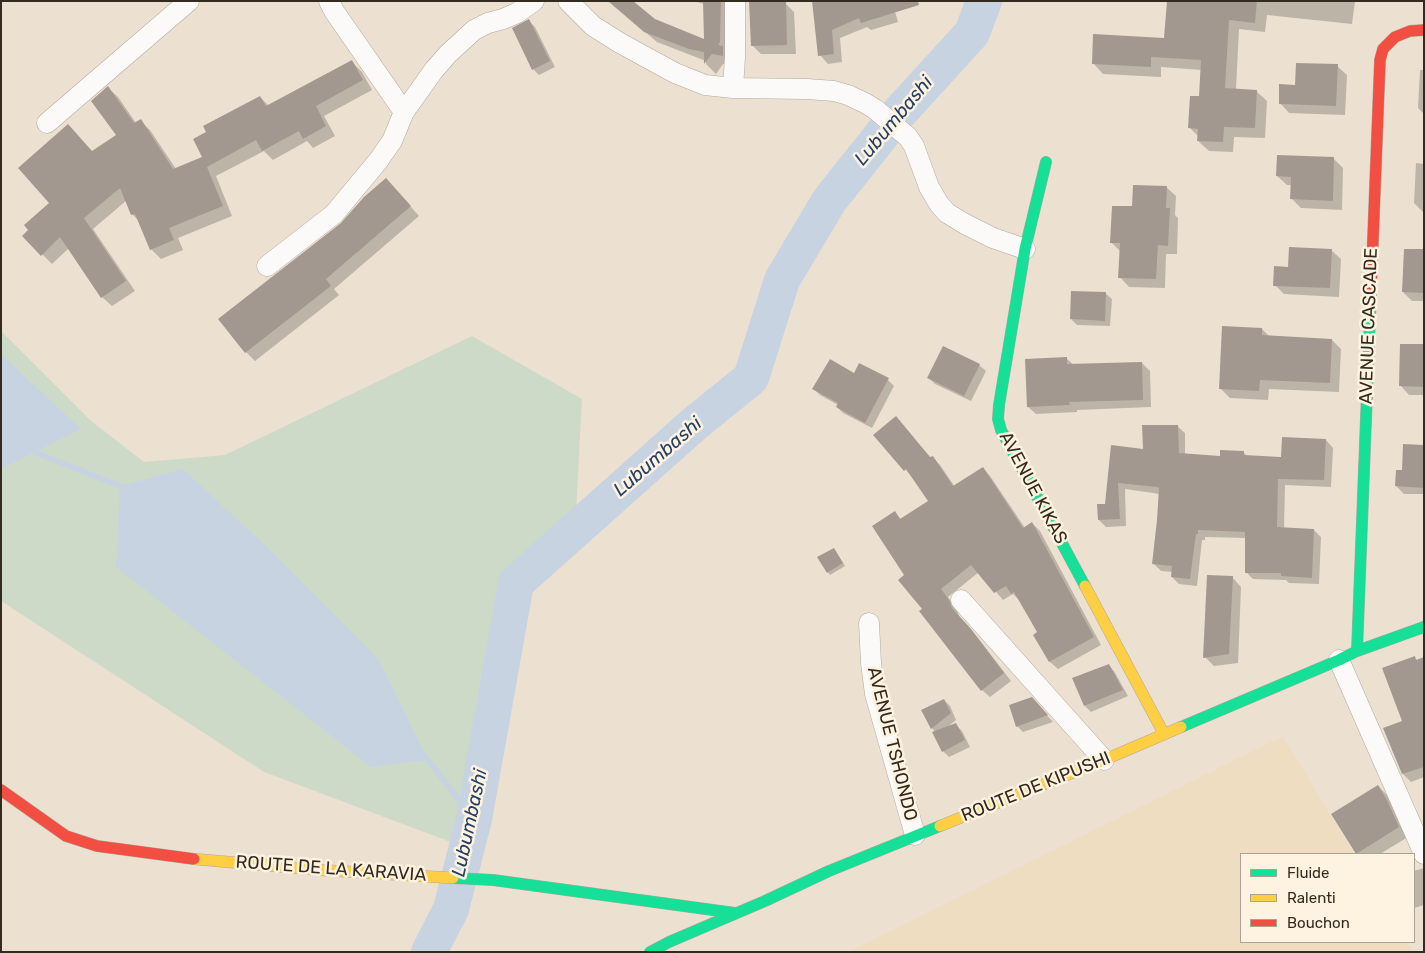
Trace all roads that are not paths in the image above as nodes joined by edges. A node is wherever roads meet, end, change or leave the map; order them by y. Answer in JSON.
{"nodes":[{"id":1,"x":189,"y":1,"type":"edge"},
{"id":2,"x":329,"y":1,"type":"edge"},
{"id":3,"x":534,"y":1,"type":"edge"},
{"id":4,"x":568,"y":1,"type":"edge"},
{"id":5,"x":735,"y":1,"type":"edge"},
{"id":6,"x":1424,"y":30,"type":"edge"},
{"id":7,"x":733,"y":88,"type":"junction"},
{"id":8,"x":404,"y":112,"type":"junction"},
{"id":9,"x":47,"y":123,"type":"dead end"},
{"id":10,"x":1046,"y":162,"type":"dead end"},
{"id":11,"x":1024,"y":249,"type":"junction"},
{"id":12,"x":267,"y":266,"type":"dead end"},
{"id":13,"x":961,"y":600,"type":"dead end"},
{"id":14,"x":869,"y":623,"type":"dead end"},
{"id":15,"x":1424,"y":627,"type":"edge"},
{"id":16,"x":1357,"y":651,"type":"junction"},
{"id":17,"x":1339,"y":660,"type":"junction"},
{"id":18,"x":1164,"y":734,"type":"junction"},
{"id":19,"x":1104,"y":760,"type":"junction"},
{"id":20,"x":1,"y":790,"type":"edge"},
{"id":21,"x":914,"y":835,"type":"junction"},
{"id":22,"x":1424,"y":854,"type":"edge"},
{"id":23,"x":735,"y":913,"type":"junction"},
{"id":24,"x":650,"y":952,"type":"edge"}],
"edges":[{"from":1,"to":9,"type":"street"},
{"from":2,"to":8,"type":"street"},
{"from":3,"to":8,"type":"street"},
{"from":4,"to":7,"type":"street"},
{"from":5,"to":7,"type":"street"},
{"from":6,"to":16,"type":"main road","name":"AVENUE CASCADE"},
{"from":7,"to":11,"type":"street"},
{"from":8,"to":12,"type":"street"},
{"from":10,"to":11,"type":"main road","name":"AVENUE KIKAS"},
{"from":11,"to":18,"type":"main road","name":"AVENUE KIKAS"},
{"from":13,"to":19,"type":"street"},
{"from":14,"to":21,"type":"street","name":"AVENUE TSHONDO"},
{"from":15,"to":16,"type":"main road","name":"ROUTE DE KIPUSHI"},
{"from":16,"to":17,"type":"main road","name":"ROUTE DE KIPUSHI"},
{"from":17,"to":18,"type":"main road","name":"ROUTE DE KIPUSHI"},
{"from":17,"to":22,"type":"street"},
{"from":18,"to":19,"type":"main road","name":"ROUTE DE KIPUSHI"},
{"from":19,"to":21,"type":"main road","name":"ROUTE DE KIPUSHI"},
{"from":20,"to":23,"type":"main road","name":"ROUTE DE LA KARAVIA"},
{"from":21,"to":23,"type":"main road","name":"ROUTE DE KIPUSHI"},
{"from":23,"to":24,"type":"main road","name":"ROUTE DE KIPUSHI"}]}
